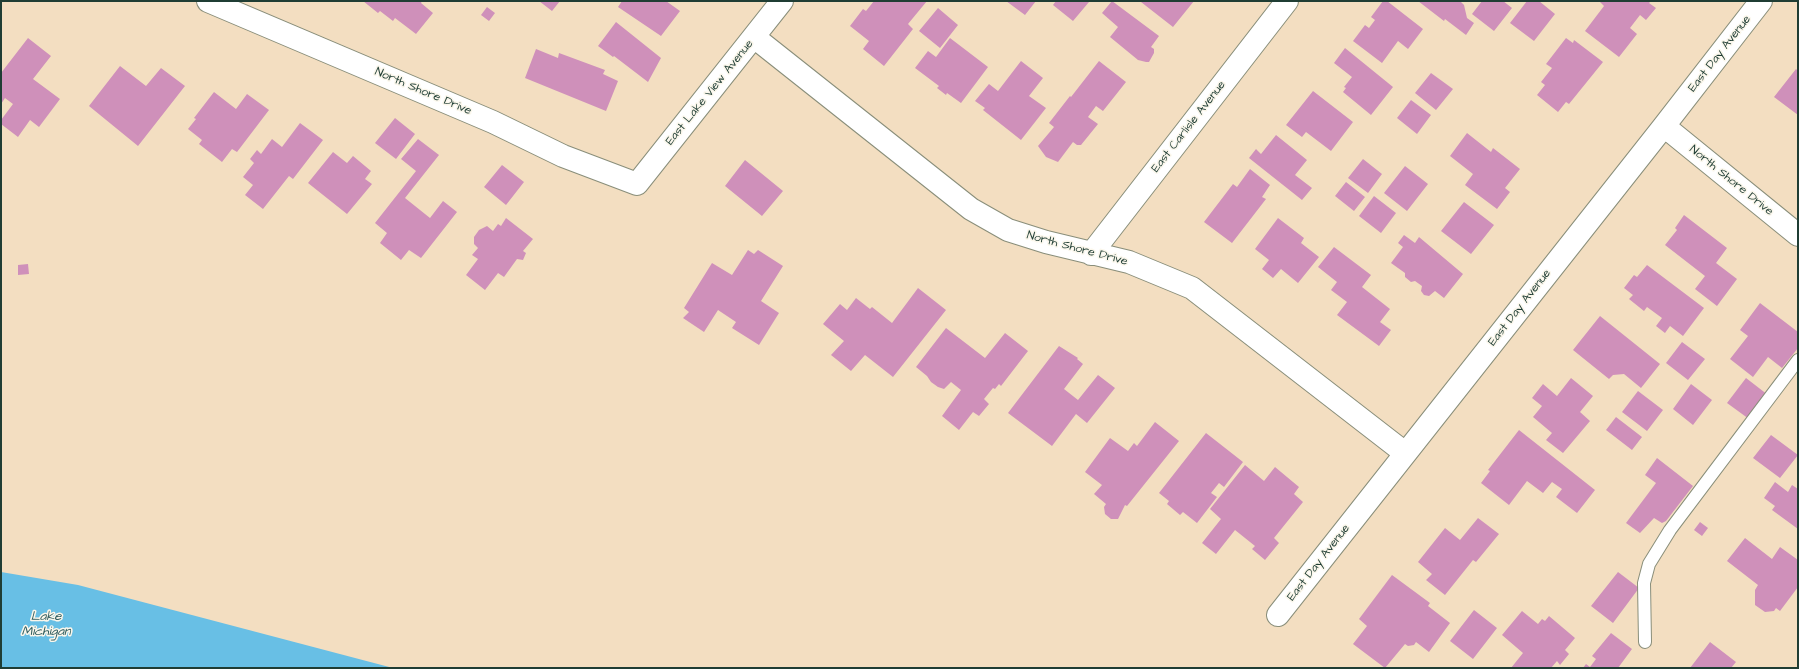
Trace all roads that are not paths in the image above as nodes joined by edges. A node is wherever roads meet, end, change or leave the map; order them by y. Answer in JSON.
{"nodes":[{"id":1,"x":208,"y":1,"type":"edge"},
{"id":2,"x":782,"y":1,"type":"edge"},
{"id":3,"x":1286,"y":1,"type":"edge"},
{"id":4,"x":1761,"y":1,"type":"edge"},
{"id":5,"x":754,"y":37,"type":"junction"},
{"id":6,"x":1664,"y":126,"type":"junction"},
{"id":7,"x":637,"y":184,"type":"joint"},
{"id":8,"x":1798,"y":235,"type":"edge"},
{"id":9,"x":1091,"y":254,"type":"junction"},
{"id":10,"x":1798,"y":360,"type":"edge"},
{"id":11,"x":1405,"y":453,"type":"junction"},
{"id":12,"x":1278,"y":615,"type":"dead end"},
{"id":13,"x":1645,"y":642,"type":"dead end"}],
"edges":[{"from":1,"to":7,"type":"street","name":"North Shore Drive"},
{"from":2,"to":5,"type":"street","name":"East Lake View Avenue"},
{"from":3,"to":9,"type":"street","name":"East Carlisle Avenue"},
{"from":4,"to":6,"type":"street","name":"East Day Avenue"},
{"from":5,"to":7,"type":"street","name":"East Lake View Avenue"},
{"from":5,"to":9,"type":"street","name":"North Shore Drive"},
{"from":6,"to":8,"type":"street","name":"North Shore Drive"},
{"from":6,"to":11,"type":"street","name":"East Day Avenue"},
{"from":9,"to":11,"type":"street","name":"North Shore Drive"},
{"from":10,"to":13,"type":"lane"},
{"from":11,"to":12,"type":"street","name":"East Day Avenue"}]}
